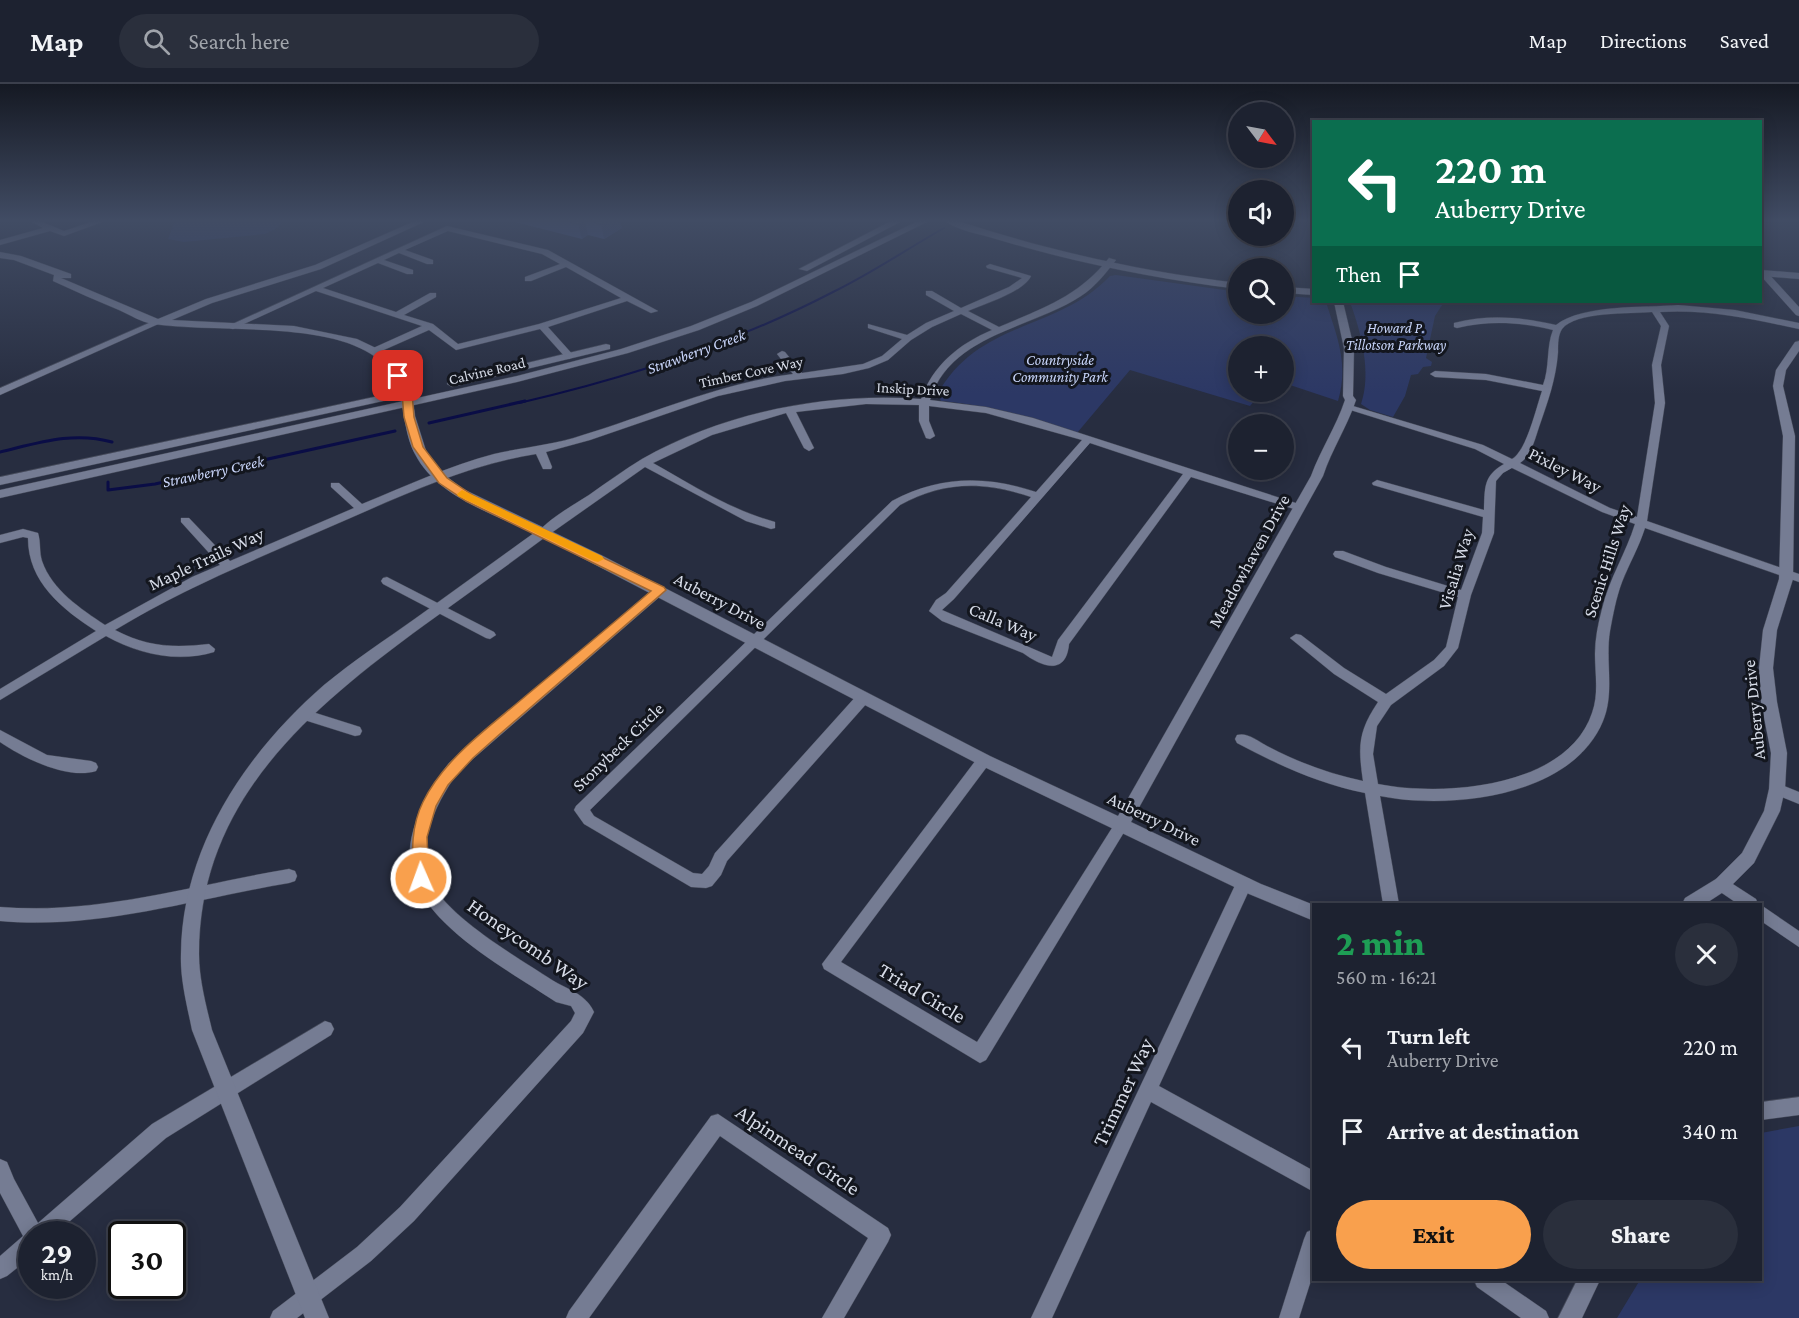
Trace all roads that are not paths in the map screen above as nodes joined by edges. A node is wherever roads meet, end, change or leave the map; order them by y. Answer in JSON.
{"nodes":[{"id":1,"x":74,"y":279,"type":"edge"},
{"id":2,"x":281,"y":279,"type":"edge"},
{"id":3,"x":337,"y":279,"type":"edge"},
{"id":4,"x":593,"y":279,"type":"edge"},
{"id":5,"x":787,"y":279,"type":"edge"},
{"id":6,"x":809,"y":279,"type":"edge"},
{"id":7,"x":1026,"y":279,"type":"edge"},
{"id":8,"x":1094,"y":279,"type":"edge"},
{"id":9,"x":1182,"y":279,"type":"edge"},
{"id":10,"x":1766,"y":279,"type":"edge"},
{"id":11,"x":1294,"y":283,"type":"edge"},
{"id":12,"x":1312,"y":284,"type":"edge"},
{"id":13,"x":1228,"y":285,"type":"edge"},
{"id":14,"x":316,"y":288,"type":"junction"},
{"id":15,"x":1294,"y":291,"type":"edge"},
{"id":16,"x":1312,"y":292,"type":"edge"},
{"id":17,"x":929,"y":293,"type":"dead end"},
{"id":18,"x":433,"y":295,"type":"dead end"},
{"id":19,"x":628,"y":298,"type":"junction"},
{"id":20,"x":1339,"y":303,"type":"edge"},
{"id":21,"x":1654,"y":309,"type":"junction"},
{"id":22,"x":959,"y":310,"type":"junction"},
{"id":23,"x":654,"y":311,"type":"dead end"},
{"id":24,"x":1799,"y":313,"type":"edge"},
{"id":25,"x":397,"y":315,"type":"junction"},
{"id":26,"x":161,"y":321,"type":"junction"},
{"id":27,"x":1457,"y":325,"type":"dead end"},
{"id":28,"x":430,"y":326,"type":"junction"},
{"id":29,"x":542,"y":326,"type":"junction"},
{"id":30,"x":871,"y":326,"type":"dead end"},
{"id":31,"x":1799,"y":326,"type":"edge"},
{"id":32,"x":230,"y":327,"type":"junction"},
{"id":33,"x":1558,"y":328,"type":"junction"},
{"id":34,"x":998,"y":330,"type":"junction"},
{"id":35,"x":909,"y":338,"type":"junction"},
{"id":36,"x":1799,"y":344,"type":"edge"},
{"id":37,"x":374,"y":351,"type":"junction"},
{"id":38,"x":782,"y":354,"type":"dead end"},
{"id":39,"x":569,"y":356,"type":"junction"},
{"id":40,"x":1435,"y":374,"type":"dead end"},
{"id":41,"x":799,"y":376,"type":"junction"},
{"id":42,"x":1548,"y":389,"type":"junction"},
{"id":43,"x":0,"y":392,"type":"edge"},
{"id":44,"x":408,"y":398,"type":"junction"},
{"id":45,"x":924,"y":403,"type":"junction"},
{"id":46,"x":1349,"y":408,"type":"junction"},
{"id":47,"x":790,"y":410,"type":"junction"},
{"id":48,"x":930,"y":435,"type":"dead end"},
{"id":49,"x":1794,"y":437,"type":"edge"},
{"id":50,"x":1088,"y":439,"type":"junction"},
{"id":51,"x":809,"y":448,"type":"dead end"},
{"id":52,"x":540,"y":450,"type":"junction"},
{"id":53,"x":644,"y":462,"type":"junction"},
{"id":54,"x":1513,"y":462,"type":"junction"},
{"id":55,"x":547,"y":467,"type":"dead end"},
{"id":56,"x":1189,"y":473,"type":"junction"},
{"id":57,"x":438,"y":476,"type":"junction"},
{"id":58,"x":0,"y":481,"type":"edge"},
{"id":59,"x":1377,"y":483,"type":"dead end"},
{"id":60,"x":335,"y":485,"type":"dead end"},
{"id":61,"x":0,"y":494,"type":"edge"},
{"id":62,"x":1036,"y":496,"type":"junction"},
{"id":63,"x":1298,"y":507,"type":"junction"},
{"id":64,"x":361,"y":509,"type":"junction"},
{"id":65,"x":1489,"y":515,"type":"junction"},
{"id":66,"x":185,"y":520,"type":"dead end"},
{"id":67,"x":1641,"y":523,"type":"junction"},
{"id":68,"x":771,"y":525,"type":"dead end"},
{"id":69,"x":543,"y":533,"type":"junction"},
{"id":70,"x":0,"y":539,"type":"edge"},
{"id":71,"x":1339,"y":554,"type":"dead end"},
{"id":72,"x":228,"y":566,"type":"junction"},
{"id":73,"x":1793,"y":576,"type":"edge"},
{"id":74,"x":387,"y":581,"type":"dead end"},
{"id":75,"x":660,"y":590,"type":"junction"},
{"id":76,"x":1465,"y":595,"type":"junction"},
{"id":77,"x":438,"y":609,"type":"junction"},
{"id":78,"x":106,"y":630,"type":"junction"},
{"id":79,"x":490,"y":635,"type":"dead end"},
{"id":80,"x":1296,"y":638,"type":"dead end"},
{"id":81,"x":756,"y":642,"type":"junction"},
{"id":82,"x":209,"y":649,"type":"dead end"},
{"id":83,"x":0,"y":695,"type":"edge"},
{"id":84,"x":863,"y":698,"type":"junction"},
{"id":85,"x":1386,"y":701,"type":"junction"},
{"id":86,"x":303,"y":714,"type":"junction"},
{"id":87,"x":355,"y":731,"type":"dead end"},
{"id":88,"x":0,"y":735,"type":"edge"},
{"id":89,"x":1242,"y":739,"type":"dead end"},
{"id":90,"x":984,"y":760,"type":"junction"},
{"id":91,"x":91,"y":767,"type":"dead end"},
{"id":92,"x":1371,"y":789,"type":"junction"},
{"id":93,"x":1777,"y":789,"type":"junction"},
{"id":94,"x":1799,"y":798,"type":"edge"},
{"id":95,"x":1122,"y":825,"type":"junction"},
{"id":96,"x":289,"y":876,"type":"dead end"},
{"id":97,"x":1244,"y":884,"type":"junction"},
{"id":98,"x":1722,"y":884,"type":"junction"},
{"id":99,"x":198,"y":893,"type":"junction"},
{"id":100,"x":1391,"y":903,"type":"edge"},
{"id":101,"x":1693,"y":903,"type":"edge"},
{"id":102,"x":1749,"y":903,"type":"edge"},
{"id":103,"x":1312,"y":912,"type":"edge"},
{"id":104,"x":1762,"y":913,"type":"edge"},
{"id":105,"x":0,"y":914,"type":"edge"},
{"id":106,"x":1799,"y":940,"type":"edge"},
{"id":107,"x":326,"y":1029,"type":"dead end"},
{"id":108,"x":225,"y":1090,"type":"junction"},
{"id":109,"x":1149,"y":1091,"type":"junction"},
{"id":110,"x":1799,"y":1106,"type":"edge"},
{"id":111,"x":1762,"y":1111,"type":"edge"},
{"id":112,"x":0,"y":1169,"type":"edge"},
{"id":113,"x":1312,"y":1181,"type":"edge"},
{"id":114,"x":26,"y":1221,"type":"edge"},
{"id":115,"x":55,"y":1221,"type":"edge"},
{"id":116,"x":1312,"y":1245,"type":"edge"},
{"id":117,"x":18,"y":1254,"type":"edge"},
{"id":118,"x":0,"y":1269,"type":"edge"},
{"id":119,"x":1485,"y":1281,"type":"edge"},
{"id":120,"x":1588,"y":1281,"type":"edge"},
{"id":121,"x":308,"y":1297,"type":"junction"},
{"id":122,"x":280,"y":1318,"type":"edge"},
{"id":123,"x":317,"y":1318,"type":"edge"},
{"id":124,"x":576,"y":1318,"type":"edge"},
{"id":125,"x":832,"y":1318,"type":"edge"},
{"id":126,"x":1041,"y":1318,"type":"edge"},
{"id":127,"x":1289,"y":1318,"type":"edge"},
{"id":128,"x":1539,"y":1318,"type":"edge"},
{"id":129,"x":1570,"y":1318,"type":"edge"}],
"edges":[{"from":1,"to":26,"type":"street"},
{"from":2,"to":26,"type":"street"},
{"from":3,"to":14,"type":"street"},
{"from":4,"to":19,"type":"street"},
{"from":5,"to":39,"type":"street","name":"Calvine Road"},
{"from":6,"to":44,"type":"street","name":"Calvine Road"},
{"from":7,"to":22,"type":"street","name":"Timber Cove Way"},
{"from":8,"to":34,"type":"street"},
{"from":9,"to":13,"type":"street"},
{"from":10,"to":24,"type":"street"},
{"from":11,"to":12,"type":"street"},
{"from":14,"to":25,"type":"street"},
{"from":14,"to":32,"type":"street"},
{"from":15,"to":16,"type":"street"},
{"from":17,"to":22,"type":"street"},
{"from":18,"to":25,"type":"street"},
{"from":19,"to":23,"type":"street"},
{"from":19,"to":29,"type":"street"},
{"from":20,"to":46,"type":"street","name":"Meadowhaven Drive"},
{"from":21,"to":31,"type":"street"},
{"from":21,"to":33,"type":"street"},
{"from":21,"to":67,"type":"street","name":"Scenic Hills Way"},
{"from":22,"to":34,"type":"street"},
{"from":22,"to":35,"type":"street","name":"Timber Cove Way"},
{"from":25,"to":28,"type":"street"},
{"from":26,"to":32,"type":"street"},
{"from":26,"to":43,"type":"street"},
{"from":27,"to":33,"type":"street"},
{"from":28,"to":29,"type":"street"},
{"from":28,"to":37,"type":"street"},
{"from":29,"to":39,"type":"street"},
{"from":30,"to":35,"type":"street"},
{"from":32,"to":37,"type":"street"},
{"from":33,"to":42,"type":"street","name":"Visalia Way"},
{"from":34,"to":45,"type":"street"},
{"from":35,"to":41,"type":"street","name":"Timber Cove Way"},
{"from":36,"to":49,"type":"street","name":"Auberry Drive"},
{"from":37,"to":44,"type":"street"},
{"from":38,"to":41,"type":"street"},
{"from":39,"to":44,"type":"street","name":"Calvine Road"},
{"from":40,"to":42,"type":"street"},
{"from":41,"to":52,"type":"street","name":"Timber Cove Way"},
{"from":42,"to":54,"type":"street","name":"Visalia Way"},
{"from":44,"to":57,"type":"street","name":"Auberry Drive"},
{"from":44,"to":58,"type":"street","name":"Calvine Road"},
{"from":44,"to":61,"type":"street","name":"Calvine Road"},
{"from":45,"to":47,"type":"street","name":"Inskip Drive"},
{"from":45,"to":48,"type":"street"},
{"from":45,"to":50,"type":"street","name":"Inskip Drive"},
{"from":46,"to":54,"type":"street","name":"Pixley Way"},
{"from":46,"to":63,"type":"street","name":"Meadowhaven Drive"},
{"from":47,"to":51,"type":"street"},
{"from":47,"to":53,"type":"street","name":"Inskip Drive"},
{"from":49,"to":73,"type":"street","name":"Auberry Drive"},
{"from":50,"to":56,"type":"street","name":"Inskip Drive"},
{"from":50,"to":62,"type":"street","name":"Calla Way"},
{"from":52,"to":55,"type":"street"},
{"from":52,"to":57,"type":"street","name":"Timber Cove Way"},
{"from":53,"to":68,"type":"street"},
{"from":53,"to":69,"type":"street","name":"Inskip Drive"},
{"from":54,"to":65,"type":"street","name":"Visalia Way"},
{"from":54,"to":67,"type":"street","name":"Pixley Way"},
{"from":56,"to":62,"type":"street","name":"Calla Way"},
{"from":56,"to":63,"type":"street","name":"Inskip Drive"},
{"from":57,"to":64,"type":"street","name":"Maple Trails Way"},
{"from":57,"to":69,"type":"street","name":"Auberry Drive"},
{"from":59,"to":65,"type":"street"},
{"from":60,"to":64,"type":"street"},
{"from":62,"to":81,"type":"street"},
{"from":63,"to":95,"type":"street","name":"Meadowhaven Drive"},
{"from":64,"to":72,"type":"street","name":"Maple Trails Way"},
{"from":65,"to":76,"type":"street","name":"Visalia Way"},
{"from":66,"to":72,"type":"street"},
{"from":67,"to":73,"type":"street","name":"Pixley Way"},
{"from":67,"to":92,"type":"street","name":"Scenic Hills Way"},
{"from":69,"to":75,"type":"street","name":"Auberry Drive"},
{"from":69,"to":77,"type":"street"},
{"from":70,"to":78,"type":"street"},
{"from":71,"to":76,"type":"street"},
{"from":72,"to":78,"type":"street","name":"Maple Trails Way"},
{"from":73,"to":93,"type":"street","name":"Auberry Drive"},
{"from":74,"to":77,"type":"street"},
{"from":75,"to":81,"type":"street","name":"Auberry Drive"},
{"from":75,"to":121,"type":"street","name":"Honeycomb Way"},
{"from":76,"to":85,"type":"street","name":"Visalia Way"},
{"from":77,"to":79,"type":"street"},
{"from":77,"to":86,"type":"street"},
{"from":78,"to":82,"type":"street"},
{"from":78,"to":83,"type":"street","name":"Maple Trails Way"},
{"from":80,"to":85,"type":"street"},
{"from":81,"to":84,"type":"street","name":"Auberry Drive"},
{"from":81,"to":84,"type":"street","name":"Stonybeck Circle"},
{"from":84,"to":90,"type":"street","name":"Auberry Drive"},
{"from":85,"to":92,"type":"street","name":"Visalia Way"},
{"from":86,"to":87,"type":"street"},
{"from":86,"to":99,"type":"street"},
{"from":88,"to":91,"type":"street"},
{"from":89,"to":92,"type":"street","name":"Scenic Hills Way"},
{"from":90,"to":95,"type":"street","name":"Auberry Drive"},
{"from":90,"to":95,"type":"street","name":"Triad Circle"},
{"from":92,"to":100,"type":"street","name":"Visalia Way"},
{"from":93,"to":94,"type":"street"},
{"from":93,"to":98,"type":"street","name":"Auberry Drive"},
{"from":95,"to":97,"type":"street","name":"Auberry Drive"},
{"from":96,"to":99,"type":"street"},
{"from":97,"to":103,"type":"street","name":"Auberry Drive"},
{"from":97,"to":109,"type":"street","name":"Trimmer Way"},
{"from":98,"to":101,"type":"street","name":"Auberry Drive"},
{"from":98,"to":102,"type":"street"},
{"from":99,"to":105,"type":"street"},
{"from":99,"to":108,"type":"street"},
{"from":104,"to":106,"type":"street"},
{"from":107,"to":108,"type":"street"},
{"from":108,"to":115,"type":"street"},
{"from":108,"to":121,"type":"street"},
{"from":109,"to":113,"type":"street"},
{"from":109,"to":126,"type":"street","name":"Trimmer Way"},
{"from":110,"to":111,"type":"street"},
{"from":112,"to":114,"type":"street"},
{"from":116,"to":127,"type":"street"},
{"from":117,"to":118,"type":"street"},
{"from":119,"to":128,"type":"street"},
{"from":120,"to":129,"type":"street"},
{"from":121,"to":122,"type":"street"},
{"from":121,"to":123,"type":"street"},
{"from":124,"to":125,"type":"street","name":"Alpinmead Circle"}]}
